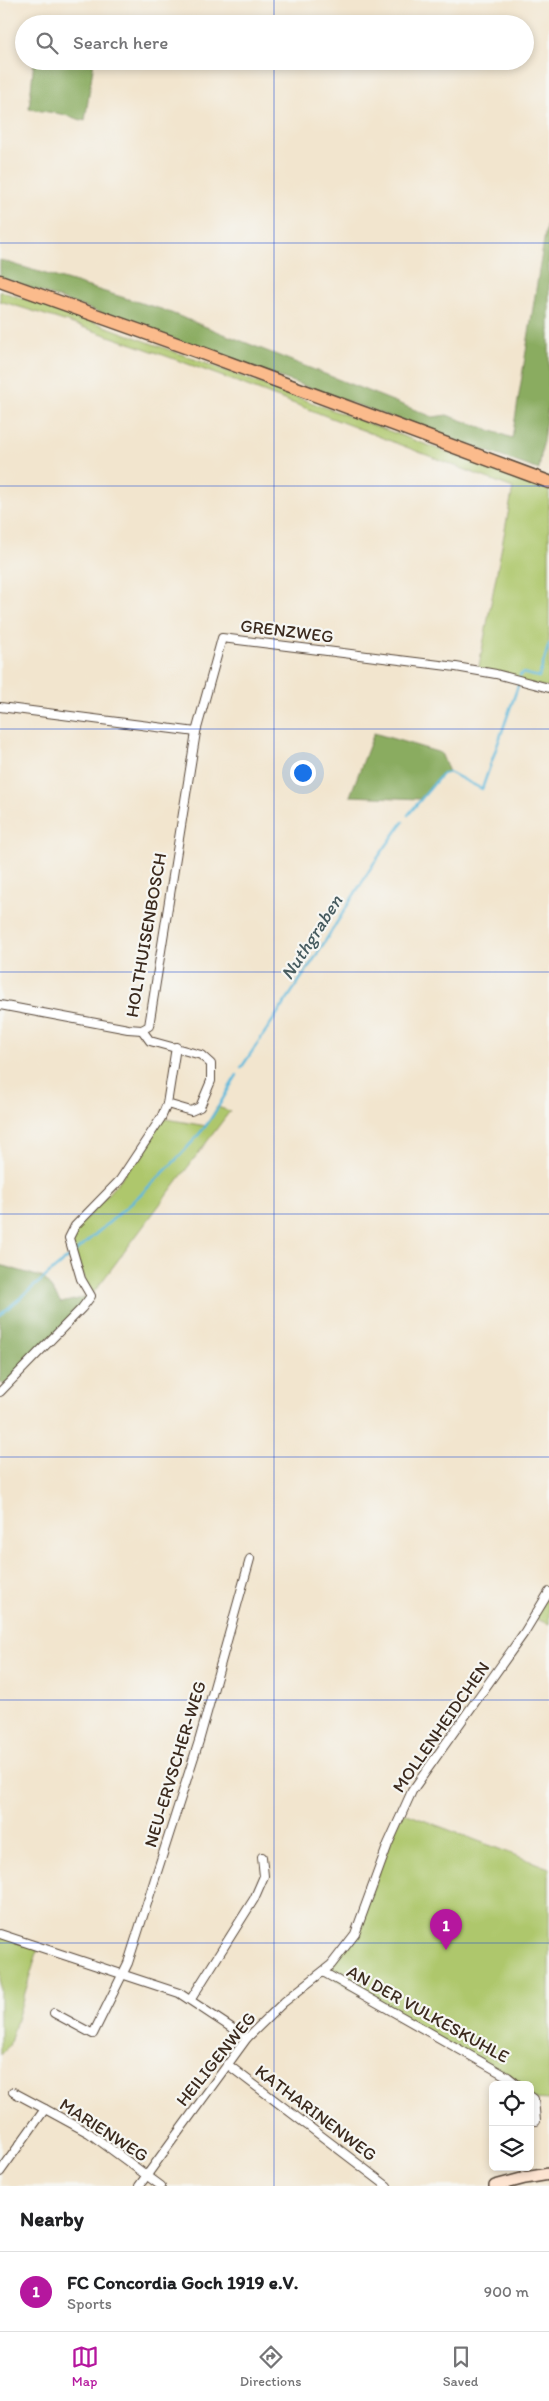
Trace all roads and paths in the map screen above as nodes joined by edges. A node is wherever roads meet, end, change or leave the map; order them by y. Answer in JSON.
{"nodes":[{"id":1,"x":0,"y":281,"type":"edge"},
{"id":2,"x":549,"y":482,"type":"edge"},
{"id":3,"x":549,"y":688,"type":"edge"},
{"id":4,"x":0,"y":707,"type":"edge"},
{"id":5,"x":196,"y":732,"type":"junction"},
{"id":6,"x":0,"y":1005,"type":"edge"},
{"id":7,"x":142,"y":1030,"type":"junction"},
{"id":8,"x":176,"y":1047,"type":"junction"},
{"id":9,"x":167,"y":1104,"type":"junction"},
{"id":10,"x":0,"y":1392,"type":"edge"},
{"id":11,"x":250,"y":1559,"type":"dead end"},
{"id":12,"x":549,"y":1592,"type":"edge"},
{"id":13,"x":262,"y":1857,"type":"dead end"},
{"id":14,"x":0,"y":1934,"type":"edge"},
{"id":15,"x":331,"y":1965,"type":"joint"},
{"id":16,"x":323,"y":1972,"type":"junction"},
{"id":17,"x":120,"y":1975,"type":"junction"},
{"id":18,"x":191,"y":2000,"type":"junction"},
{"id":19,"x":54,"y":2013,"type":"dead end"},
{"id":20,"x":247,"y":2038,"type":"junction"},
{"id":21,"x":227,"y":2064,"type":"junction"},
{"id":22,"x":513,"y":2081,"type":"edge"},
{"id":23,"x":13,"y":2092,"type":"dead end"},
{"id":24,"x":534,"y":2099,"type":"edge"},
{"id":25,"x":45,"y":2109,"type":"junction"},
{"id":26,"x":536,"y":2121,"type":"dead end"},
{"id":27,"x":0,"y":2172,"type":"edge"},
{"id":28,"x":549,"y":2174,"type":"edge"},
{"id":29,"x":146,"y":2176,"type":"junction"},
{"id":30,"x":139,"y":2186,"type":"edge"},
{"id":31,"x":161,"y":2186,"type":"edge"},
{"id":32,"x":387,"y":2186,"type":"edge"},
{"id":33,"x":496,"y":2186,"type":"edge"}],
"edges":[{"from":1,"to":2,"type":"main road"},
{"from":3,"to":5,"type":"street","name":"GRENZWEG"},
{"from":4,"to":5,"type":"street"},
{"from":5,"to":7,"type":"street","name":"HOLTHUISENBOSCH"},
{"from":6,"to":7,"type":"street","name":"HOLTHUISENBOSCH"},
{"from":7,"to":8,"type":"street"},
{"from":8,"to":9,"type":"street"},
{"from":8,"to":9,"type":"street"},
{"from":9,"to":10,"type":"street"},
{"from":11,"to":17,"type":"street","name":"NEU-ERVSCHER-WEG"},
{"from":12,"to":15,"type":"street","name":"MOLLENHEIDCHEN"},
{"from":13,"to":18,"type":"street"},
{"from":14,"to":17,"type":"street"},
{"from":15,"to":16,"type":"street","name":"HEILIGENWEG"},
{"from":16,"to":20,"type":"street","name":"HEILIGENWEG"},
{"from":16,"to":22,"type":"street","name":"AN DER VULKESKUHLE"},
{"from":17,"to":18,"type":"street"},
{"from":17,"to":19,"type":"street","name":"NEU-ERVSCHER-WEG"},
{"from":18,"to":20,"type":"street"},
{"from":20,"to":21,"type":"street","name":"HEILIGENWEG"},
{"from":21,"to":29,"type":"street","name":"HEILIGENWEG"},
{"from":21,"to":32,"type":"street","name":"KATHARINENWEG"},
{"from":23,"to":25,"type":"street","name":"MARIENWEG"},
{"from":24,"to":26,"type":"street"},
{"from":25,"to":27,"type":"street","name":"MARIENWEG"},
{"from":25,"to":29,"type":"street","name":"MARIENWEG"},
{"from":28,"to":33,"type":"main road"},
{"from":29,"to":30,"type":"street","name":"HEILIGENWEG"},
{"from":29,"to":31,"type":"street","name":"MARIENWEG"}]}
